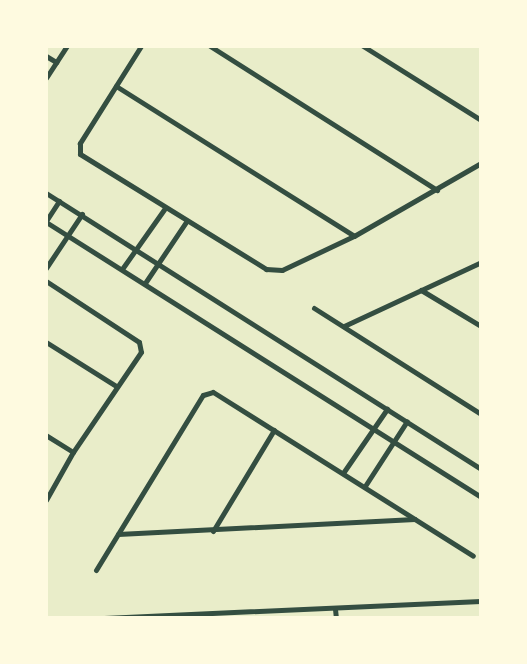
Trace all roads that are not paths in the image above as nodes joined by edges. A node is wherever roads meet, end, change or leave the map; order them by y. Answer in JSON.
{"nodes":[{"id":1,"x":67,"y":46,"type":"edge"},
{"id":2,"x":141,"y":46,"type":"edge"},
{"id":3,"x":210,"y":46,"type":"edge"},
{"id":4,"x":363,"y":46,"type":"edge"},
{"id":5,"x":46,"y":56,"type":"edge"},
{"id":6,"x":56,"y":62,"type":"junction"},
{"id":7,"x":46,"y":78,"type":"edge"},
{"id":8,"x":116,"y":86,"type":"junction"},
{"id":9,"x":481,"y":120,"type":"edge"},
{"id":10,"x":481,"y":163,"type":"edge"},
{"id":11,"x":437,"y":190,"type":"junction"},
{"id":12,"x":46,"y":193,"type":"edge"},
{"id":13,"x":59,"y":200,"type":"junction"},
{"id":14,"x":165,"y":208,"type":"junction"},
{"id":15,"x":82,"y":214,"type":"junction"},
{"id":16,"x":46,"y":222,"type":"edge"},
{"id":17,"x":186,"y":222,"type":"junction"},
{"id":18,"x":68,"y":236,"type":"junction"},
{"id":19,"x":354,"y":236,"type":"junction"},
{"id":20,"x":137,"y":249,"type":"junction"},
{"id":21,"x":481,"y":262,"type":"edge"},
{"id":22,"x":158,"y":263,"type":"junction"},
{"id":23,"x":46,"y":268,"type":"edge"},
{"id":24,"x":122,"y":270,"type":"junction"},
{"id":25,"x":46,"y":281,"type":"edge"},
{"id":26,"x":144,"y":283,"type":"junction"},
{"id":27,"x":421,"y":290,"type":"junction"},
{"id":28,"x":314,"y":308,"type":"dead end"},
{"id":29,"x":344,"y":326,"type":"junction"},
{"id":30,"x":481,"y":326,"type":"edge"},
{"id":31,"x":46,"y":342,"type":"edge"},
{"id":32,"x":116,"y":386,"type":"junction"},
{"id":33,"x":388,"y":409,"type":"junction"},
{"id":34,"x":481,"y":414,"type":"edge"},
{"id":35,"x":407,"y":422,"type":"junction"},
{"id":36,"x":374,"y":428,"type":"junction"},
{"id":37,"x":274,"y":430,"type":"junction"},
{"id":38,"x":46,"y":435,"type":"edge"},
{"id":39,"x":394,"y":441,"type":"junction"},
{"id":40,"x":73,"y":452,"type":"junction"},
{"id":41,"x":481,"y":469,"type":"edge"},
{"id":42,"x":343,"y":474,"type":"junction"},
{"id":43,"x":364,"y":486,"type":"junction"},
{"id":44,"x":481,"y":497,"type":"edge"},
{"id":45,"x":46,"y":500,"type":"edge"},
{"id":46,"x":415,"y":519,"type":"junction"},
{"id":47,"x":213,"y":531,"type":"junction"},
{"id":48,"x":118,"y":534,"type":"junction"},
{"id":49,"x":473,"y":556,"type":"dead end"},
{"id":50,"x":96,"y":570,"type":"dead end"},
{"id":51,"x":481,"y":601,"type":"edge"},
{"id":52,"x":335,"y":609,"type":"junction"},
{"id":53,"x":259,"y":615,"type":"edge"},
{"id":54,"x":181,"y":616,"type":"edge"},
{"id":55,"x":104,"y":618,"type":"edge"},
{"id":56,"x":336,"y":618,"type":"edge"}],
"edges":[{"from":1,"to":6,"type":"street"},
{"from":2,"to":8,"type":"street"},
{"from":3,"to":11,"type":"street"},
{"from":4,"to":9,"type":"street"},
{"from":5,"to":6,"type":"street"},
{"from":6,"to":7,"type":"street"},
{"from":8,"to":14,"type":"street"},
{"from":8,"to":19,"type":"street"},
{"from":10,"to":11,"type":"street"},
{"from":11,"to":19,"type":"street"},
{"from":12,"to":13,"type":"street"},
{"from":13,"to":15,"type":"street"},
{"from":13,"to":16,"type":"street"},
{"from":14,"to":17,"type":"street"},
{"from":14,"to":20,"type":"street"},
{"from":15,"to":18,"type":"street"},
{"from":15,"to":20,"type":"street"},
{"from":16,"to":18,"type":"street"},
{"from":17,"to":19,"type":"street"},
{"from":17,"to":22,"type":"street"},
{"from":18,"to":23,"type":"street"},
{"from":18,"to":24,"type":"street"},
{"from":20,"to":22,"type":"street"},
{"from":20,"to":24,"type":"street"},
{"from":21,"to":27,"type":"street"},
{"from":22,"to":26,"type":"street"},
{"from":22,"to":33,"type":"street"},
{"from":24,"to":26,"type":"street"},
{"from":25,"to":32,"type":"street"},
{"from":26,"to":36,"type":"street"},
{"from":27,"to":29,"type":"street"},
{"from":27,"to":30,"type":"street"},
{"from":28,"to":29,"type":"street"},
{"from":29,"to":34,"type":"street"},
{"from":31,"to":32,"type":"street"},
{"from":32,"to":40,"type":"street"},
{"from":33,"to":35,"type":"street"},
{"from":33,"to":36,"type":"street"},
{"from":35,"to":39,"type":"street"},
{"from":35,"to":41,"type":"street"},
{"from":36,"to":39,"type":"street"},
{"from":36,"to":42,"type":"street"},
{"from":37,"to":42,"type":"street"},
{"from":37,"to":47,"type":"street"},
{"from":37,"to":48,"type":"street"},
{"from":38,"to":40,"type":"street"},
{"from":39,"to":43,"type":"street"},
{"from":39,"to":44,"type":"street"},
{"from":40,"to":45,"type":"street"},
{"from":42,"to":43,"type":"street"},
{"from":43,"to":46,"type":"street"},
{"from":46,"to":47,"type":"street"},
{"from":46,"to":49,"type":"street"},
{"from":47,"to":48,"type":"street"},
{"from":48,"to":50,"type":"street"},
{"from":51,"to":52,"type":"street"},
{"from":52,"to":53,"type":"street"},
{"from":52,"to":56,"type":"street"},
{"from":53,"to":54,"type":"street"},
{"from":54,"to":55,"type":"street"}]}
